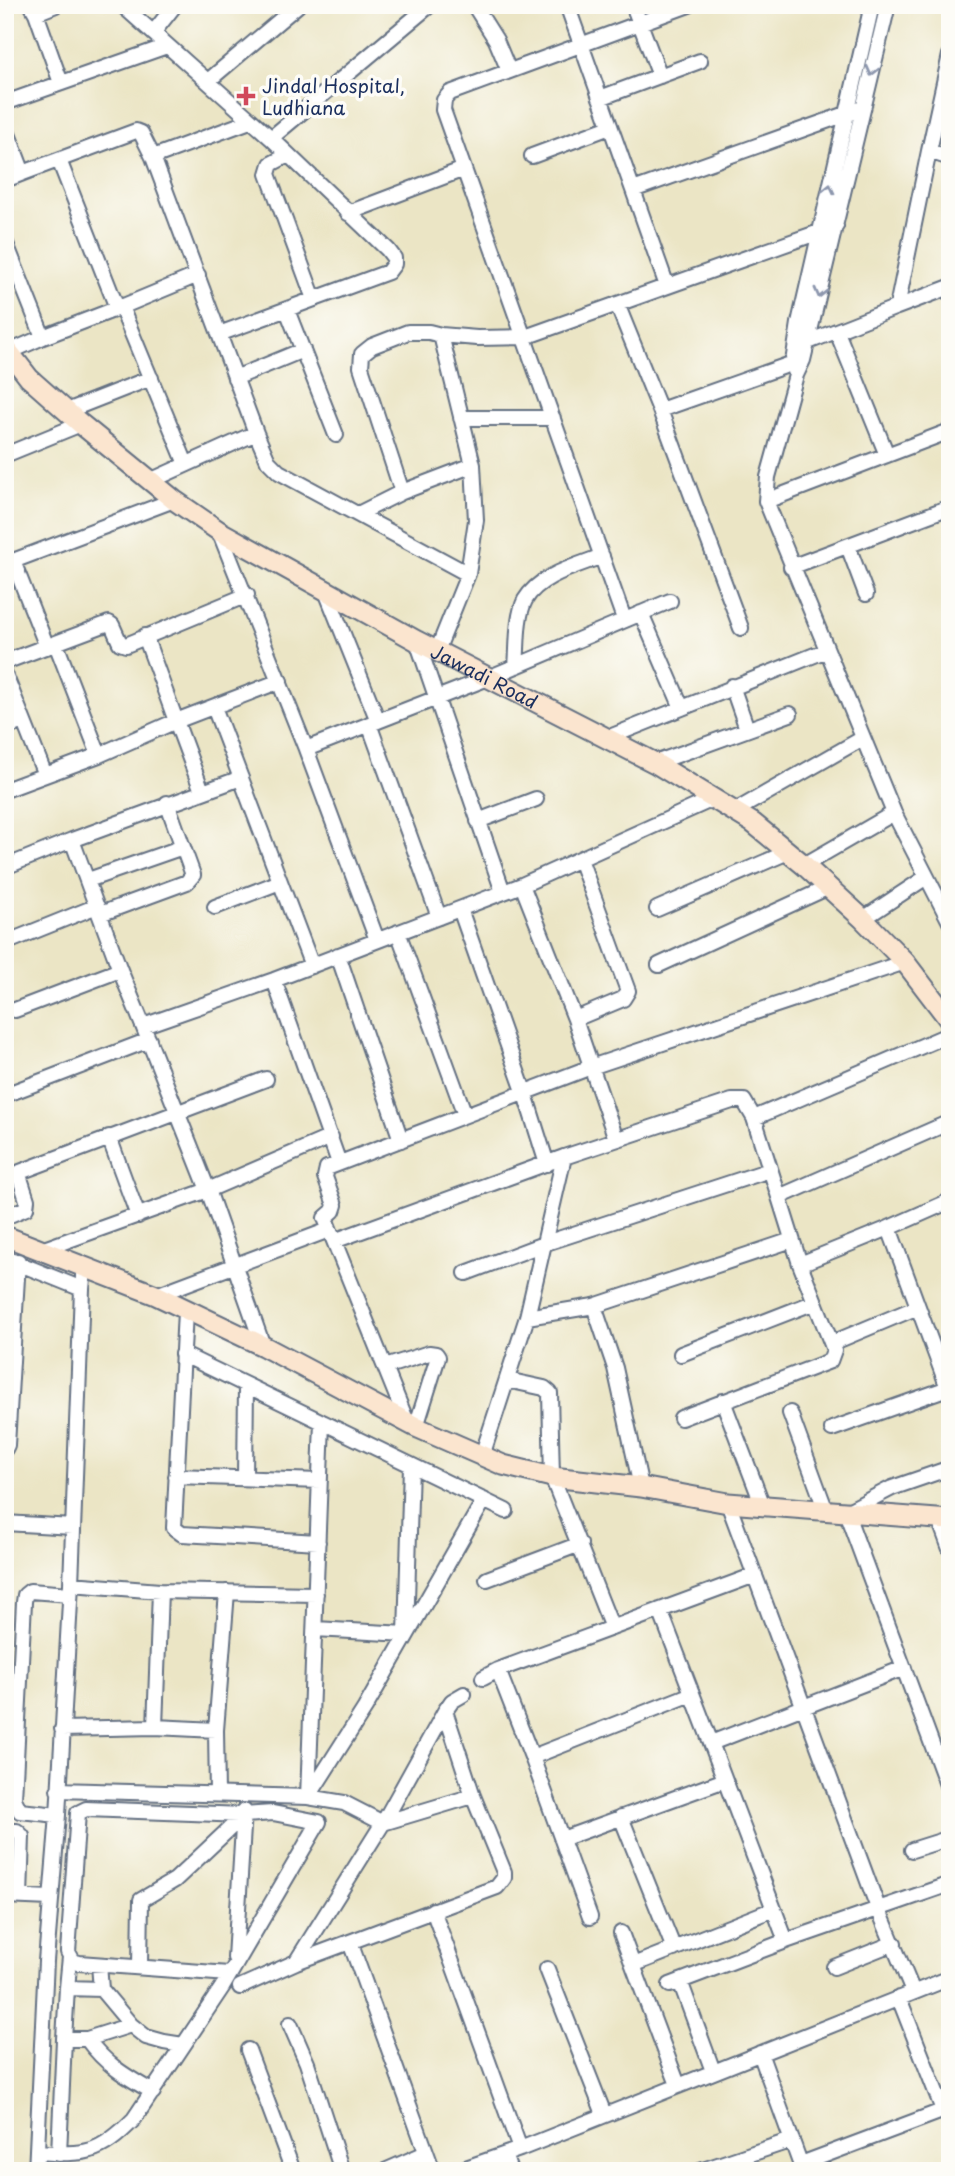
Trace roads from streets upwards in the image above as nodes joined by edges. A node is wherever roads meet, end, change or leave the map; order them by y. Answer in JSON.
{"nodes":[{"id":1,"x":56,"y":5,"type":"edge"},
{"id":2,"x":122,"y":5,"type":"edge"},
{"id":3,"x":175,"y":5,"type":"edge"},
{"id":4,"x":298,"y":5,"type":"edge"},
{"id":5,"x":430,"y":5,"type":"edge"},
{"id":6,"x":474,"y":5,"type":"edge"},
{"id":7,"x":567,"y":5,"type":"edge"},
{"id":8,"x":633,"y":5,"type":"edge"},
{"id":9,"x":689,"y":5,"type":"edge"},
{"id":10,"x":872,"y":5,"type":"edge"},
{"id":11,"x":888,"y":5,"type":"edge"},
{"id":12,"x":34,"y":9,"type":"edge"},
{"id":13,"x":639,"y":23,"type":"junction"},
{"id":14,"x":153,"y":33,"type":"junction"},
{"id":15,"x":581,"y":44,"type":"junction"},
{"id":16,"x":167,"y":46,"type":"junction"},
{"id":17,"x":950,"y":55,"type":"edge"},
{"id":18,"x":700,"y":61,"type":"dead end"},
{"id":19,"x":509,"y":71,"type":"junction"},
{"id":20,"x":660,"y":76,"type":"junction"},
{"id":21,"x":208,"y":81,"type":"junction"},
{"id":22,"x":61,"y":83,"type":"junction"},
{"id":23,"x":946,"y":91,"type":"edge"},
{"id":24,"x":600,"y":98,"type":"junction"},
{"id":25,"x":5,"y":103,"type":"edge"},
{"id":26,"x":863,"y":108,"type":"junction"},
{"id":27,"x":847,"y":114,"type":"junction"},
{"id":28,"x":250,"y":121,"type":"junction"},
{"id":29,"x":5,"y":126,"type":"edge"},
{"id":30,"x":610,"y":127,"type":"junction"},
{"id":31,"x":271,"y":138,"type":"junction"},
{"id":32,"x":929,"y":151,"type":"junction"},
{"id":33,"x":288,"y":155,"type":"junction"},
{"id":34,"x":532,"y":156,"type":"dead end"},
{"id":35,"x":153,"y":157,"type":"junction"},
{"id":36,"x":950,"y":158,"type":"edge"},
{"id":37,"x":59,"y":160,"type":"junction"},
{"id":38,"x":464,"y":169,"type":"junction"},
{"id":39,"x":23,"y":173,"type":"junction"},
{"id":40,"x":5,"y":180,"type":"edge"},
{"id":41,"x":633,"y":190,"type":"junction"},
{"id":42,"x":348,"y":213,"type":"junction"},
{"id":43,"x":836,"y":226,"type":"junction"},
{"id":44,"x":819,"y":232,"type":"junction"},
{"id":45,"x":5,"y":241,"type":"edge"},
{"id":46,"x":198,"y":275,"type":"junction"},
{"id":47,"x":667,"y":286,"type":"junction"},
{"id":48,"x":950,"y":287,"type":"edge"},
{"id":49,"x":314,"y":299,"type":"junction"},
{"id":50,"x":617,"y":304,"type":"junction"},
{"id":51,"x":119,"y":307,"type":"junction"},
{"id":52,"x":897,"y":307,"type":"junction"},
{"id":53,"x":287,"y":310,"type":"junction"},
{"id":54,"x":837,"y":332,"type":"junction"},
{"id":55,"x":219,"y":334,"type":"junction"},
{"id":56,"x":441,"y":335,"type":"junction"},
{"id":57,"x":43,"y":337,"type":"junction"},
{"id":58,"x":524,"y":337,"type":"junction"},
{"id":59,"x":7,"y":349,"type":"edge"},
{"id":60,"x":303,"y":350,"type":"junction"},
{"id":61,"x":799,"y":357,"type":"junction"},
{"id":62,"x":151,"y":378,"type":"junction"},
{"id":63,"x":235,"y":378,"type":"junction"},
{"id":64,"x":660,"y":410,"type":"junction"},
{"id":65,"x":74,"y":417,"type":"junction"},
{"id":66,"x":461,"y":418,"type":"junction"},
{"id":67,"x":553,"y":418,"type":"junction"},
{"id":68,"x":950,"y":431,"type":"edge"},
{"id":69,"x":256,"y":433,"type":"junction"},
{"id":70,"x":337,"y":435,"type":"dead end"},
{"id":71,"x":5,"y":455,"type":"edge"},
{"id":72,"x":887,"y":455,"type":"junction"},
{"id":73,"x":186,"y":464,"type":"junction"},
{"id":74,"x":473,"y":465,"type":"junction"},
{"id":75,"x":150,"y":481,"type":"junction"},
{"id":76,"x":402,"y":492,"type":"junction"},
{"id":77,"x":174,"y":500,"type":"junction"},
{"id":78,"x":766,"y":502,"type":"junction"},
{"id":79,"x":950,"y":507,"type":"edge"},
{"id":80,"x":358,"y":514,"type":"junction"},
{"id":81,"x":219,"y":531,"type":"junction"},
{"id":82,"x":848,"y":546,"type":"junction"},
{"id":83,"x":602,"y":556,"type":"junction"},
{"id":84,"x":9,"y":562,"type":"edge"},
{"id":85,"x":791,"y":567,"type":"junction"},
{"id":86,"x":468,"y":575,"type":"junction"},
{"id":87,"x":325,"y":589,"type":"junction"},
{"id":88,"x":866,"y":594,"type":"dead end"},
{"id":89,"x":247,"y":596,"type":"junction"},
{"id":90,"x":670,"y":601,"type":"dead end"},
{"id":91,"x":640,"y":613,"type":"junction"},
{"id":92,"x":624,"y":619,"type":"junction"},
{"id":93,"x":741,"y":628,"type":"dead end"},
{"id":94,"x":145,"y":636,"type":"junction"},
{"id":95,"x":416,"y":640,"type":"junction"},
{"id":96,"x":51,"y":646,"type":"junction"},
{"id":97,"x":827,"y":650,"type":"junction"},
{"id":98,"x":437,"y":651,"type":"junction"},
{"id":99,"x":5,"y":662,"type":"edge"},
{"id":100,"x":516,"y":666,"type":"junction"},
{"id":101,"x":5,"y":674,"type":"edge"},
{"id":102,"x":488,"y":678,"type":"junction"},
{"id":103,"x":280,"y":681,"type":"junction"},
{"id":104,"x":732,"y":686,"type":"junction"},
{"id":105,"x":436,"y":698,"type":"junction"},
{"id":106,"x":214,"y":706,"type":"junction"},
{"id":107,"x":682,"y":708,"type":"junction"},
{"id":108,"x":790,"y":714,"type":"dead end"},
{"id":109,"x":23,"y":721,"type":"junction"},
{"id":110,"x":176,"y":721,"type":"junction"},
{"id":111,"x":373,"y":723,"type":"junction"},
{"id":112,"x":5,"y":728,"type":"edge"},
{"id":113,"x":747,"y":729,"type":"junction"},
{"id":114,"x":607,"y":738,"type":"junction"},
{"id":115,"x":863,"y":738,"type":"junction"},
{"id":116,"x":306,"y":749,"type":"junction"},
{"id":117,"x":99,"y":755,"type":"junction"},
{"id":118,"x":655,"y":763,"type":"junction"},
{"id":119,"x":46,"y":775,"type":"junction"},
{"id":120,"x":241,"y":778,"type":"junction"},
{"id":121,"x":5,"y":790,"type":"edge"},
{"id":122,"x":202,"y":791,"type":"junction"},
{"id":123,"x":715,"y":798,"type":"junction"},
{"id":124,"x":536,"y":799,"type":"dead end"},
{"id":125,"x":167,"y":803,"type":"junction"},
{"id":126,"x":735,"y":811,"type":"junction"},
{"id":127,"x":894,"y":813,"type":"junction"},
{"id":128,"x":478,"y":821,"type":"junction"},
{"id":129,"x":72,"y":840,"type":"junction"},
{"id":130,"x":183,"y":847,"type":"junction"},
{"id":131,"x":788,"y":852,"type":"junction"},
{"id":132,"x":580,"y":859,"type":"junction"},
{"id":133,"x":804,"y":865,"type":"junction"},
{"id":134,"x":5,"y":867,"type":"edge"},
{"id":135,"x":925,"y":878,"type":"junction"},
{"id":136,"x":88,"y":880,"type":"junction"},
{"id":137,"x":280,"y":882,"type":"junction"},
{"id":138,"x":522,"y":885,"type":"junction"},
{"id":139,"x":829,"y":887,"type":"junction"},
{"id":140,"x":503,"y":892,"type":"junction"},
{"id":141,"x":215,"y":907,"type":"dead end"},
{"id":142,"x":460,"y":909,"type":"junction"},
{"id":143,"x":657,"y":909,"type":"dead end"},
{"id":144,"x":99,"y":910,"type":"junction"},
{"id":145,"x":439,"y":917,"type":"junction"},
{"id":146,"x":863,"y":919,"type":"junction"},
{"id":147,"x":950,"y":922,"type":"edge"},
{"id":148,"x":398,"y":932,"type":"junction"},
{"id":149,"x":377,"y":940,"type":"junction"},
{"id":150,"x":5,"y":943,"type":"edge"},
{"id":151,"x":338,"y":955,"type":"junction"},
{"id":152,"x":905,"y":962,"type":"junction"},
{"id":153,"x":312,"y":965,"type":"junction"},
{"id":154,"x":659,"y":965,"type":"dead end"},
{"id":155,"x":120,"y":970,"type":"junction"},
{"id":156,"x":274,"y":980,"type":"junction"},
{"id":157,"x":15,"y":1010,"type":"dead end"},
{"id":158,"x":575,"y":1019,"type":"junction"},
{"id":159,"x":950,"y":1021,"type":"edge"},
{"id":160,"x":146,"y":1033,"type":"junction"},
{"id":161,"x":950,"y":1034,"type":"edge"},
{"id":162,"x":592,"y":1067,"type":"junction"},
{"id":163,"x":267,"y":1079,"type":"dead end"},
{"id":164,"x":525,"y":1094,"type":"junction"},
{"id":165,"x":5,"y":1095,"type":"edge"},
{"id":166,"x":177,"y":1111,"type":"junction"},
{"id":167,"x":465,"y":1115,"type":"junction"},
{"id":168,"x":754,"y":1118,"type":"junction"},
{"id":169,"x":950,"y":1122,"type":"edge"},
{"id":170,"x":109,"y":1137,"type":"junction"},
{"id":171,"x":331,"y":1137,"type":"junction"},
{"id":172,"x":616,"y":1139,"type":"junction"},
{"id":173,"x":401,"y":1140,"type":"junction"},
{"id":174,"x":564,"y":1157,"type":"junction"},
{"id":175,"x":339,"y":1163,"type":"junction"},
{"id":176,"x":547,"y":1164,"type":"junction"},
{"id":177,"x":770,"y":1170,"type":"junction"},
{"id":178,"x":208,"y":1190,"type":"junction"},
{"id":179,"x":779,"y":1197,"type":"junction"},
{"id":180,"x":950,"y":1201,"type":"edge"},
{"id":181,"x":138,"y":1216,"type":"junction"},
{"id":182,"x":5,"y":1217,"type":"edge"},
{"id":183,"x":889,"y":1228,"type":"junction"},
{"id":184,"x":5,"y":1236,"type":"edge"},
{"id":185,"x":332,"y":1236,"type":"junction"},
{"id":186,"x":792,"y":1240,"type":"junction"},
{"id":187,"x":545,"y":1243,"type":"junction"},
{"id":188,"x":41,"y":1250,"type":"junction"},
{"id":189,"x":12,"y":1259,"type":"edge"},
{"id":190,"x":800,"y":1264,"type":"junction"},
{"id":191,"x":84,"y":1267,"type":"junction"},
{"id":192,"x":233,"y":1267,"type":"junction"},
{"id":193,"x":466,"y":1273,"type":"dead end"},
{"id":194,"x":82,"y":1289,"type":"junction"},
{"id":195,"x":156,"y":1295,"type":"junction"},
{"id":196,"x":815,"y":1302,"type":"junction"},
{"id":197,"x":594,"y":1306,"type":"junction"},
{"id":198,"x":918,"y":1307,"type":"junction"},
{"id":199,"x":185,"y":1311,"type":"junction"},
{"id":200,"x":527,"y":1317,"type":"junction"},
{"id":201,"x":832,"y":1343,"type":"junction"},
{"id":202,"x":263,"y":1346,"type":"junction"},
{"id":203,"x":182,"y":1354,"type":"junction"},
{"id":204,"x":681,"y":1354,"type":"dead end"},
{"id":205,"x":385,"y":1367,"type":"junction"},
{"id":206,"x":507,"y":1380,"type":"junction"},
{"id":207,"x":246,"y":1386,"type":"junction"},
{"id":208,"x":949,"y":1388,"type":"edge"},
{"id":209,"x":723,"y":1401,"type":"junction"},
{"id":210,"x":790,"y":1413,"type":"dead end"},
{"id":211,"x":681,"y":1418,"type":"dead end"},
{"id":212,"x":322,"y":1422,"type":"junction"},
{"id":213,"x":412,"y":1425,"type":"junction"},
{"id":214,"x":832,"y":1429,"type":"dead end"},
{"id":215,"x":5,"y":1449,"type":"edge"},
{"id":216,"x":482,"y":1456,"type":"junction"},
{"id":217,"x":411,"y":1465,"type":"junction"},
{"id":218,"x":950,"y":1468,"type":"edge"},
{"id":219,"x":176,"y":1476,"type":"junction"},
{"id":220,"x":552,"y":1477,"type":"junction"},
{"id":221,"x":245,"y":1478,"type":"junction"},
{"id":222,"x":320,"y":1481,"type":"junction"},
{"id":223,"x":642,"y":1488,"type":"junction"},
{"id":224,"x":484,"y":1500,"type":"junction"},
{"id":225,"x":728,"y":1503,"type":"junction"},
{"id":226,"x":763,"y":1506,"type":"junction"},
{"id":227,"x":506,"y":1511,"type":"dead end"},
{"id":228,"x":826,"y":1511,"type":"junction"},
{"id":229,"x":846,"y":1512,"type":"junction"},
{"id":230,"x":944,"y":1520,"type":"edge"},
{"id":231,"x":5,"y":1523,"type":"edge"},
{"id":232,"x":73,"y":1527,"type":"junction"},
{"id":233,"x":318,"y":1542,"type":"junction"},
{"id":234,"x":580,"y":1544,"type":"junction"},
{"id":235,"x":950,"y":1549,"type":"edge"},
{"id":236,"x":755,"y":1575,"type":"junction"},
{"id":237,"x":487,"y":1579,"type":"dead end"},
{"id":238,"x":71,"y":1589,"type":"junction"},
{"id":239,"x":160,"y":1591,"type":"junction"},
{"id":240,"x":227,"y":1592,"type":"junction"},
{"id":241,"x":316,"y":1594,"type":"junction"},
{"id":242,"x":660,"y":1610,"type":"junction"},
{"id":243,"x":612,"y":1628,"type":"junction"},
{"id":244,"x":314,"y":1629,"type":"junction"},
{"id":245,"x":406,"y":1634,"type":"junction"},
{"id":246,"x":904,"y":1668,"type":"junction"},
{"id":247,"x":498,"y":1670,"type":"junction"},
{"id":248,"x":483,"y":1678,"type":"dead end"},
{"id":249,"x":464,"y":1694,"type":"dead end"},
{"id":250,"x":692,"y":1694,"type":"junction"},
{"id":251,"x":805,"y":1706,"type":"junction"},
{"id":252,"x":444,"y":1711,"type":"junction"},
{"id":253,"x":155,"y":1727,"type":"junction"},
{"id":254,"x":62,"y":1729,"type":"junction"},
{"id":255,"x":216,"y":1730,"type":"junction"},
{"id":256,"x":711,"y":1743,"type":"junction"},
{"id":257,"x":532,"y":1757,"type":"junction"},
{"id":258,"x":725,"y":1780,"type":"junction"},
{"id":259,"x":58,"y":1790,"type":"junction"},
{"id":260,"x":950,"y":1793,"type":"edge"},
{"id":261,"x":217,"y":1794,"type":"junction"},
{"id":262,"x":246,"y":1795,"type":"junction"},
{"id":263,"x":473,"y":1796,"type":"junction"},
{"id":264,"x":308,"y":1797,"type":"junction"},
{"id":265,"x":58,"y":1815,"type":"junction"},
{"id":266,"x":244,"y":1815,"type":"junction"},
{"id":267,"x":621,"y":1817,"type":"junction"},
{"id":268,"x":383,"y":1823,"type":"junction"},
{"id":269,"x":5,"y":1831,"type":"edge"},
{"id":270,"x":950,"y":1838,"type":"edge"},
{"id":271,"x":562,"y":1839,"type":"junction"},
{"id":272,"x":912,"y":1850,"type":"dead end"},
{"id":273,"x":950,"y":1884,"type":"edge"},
{"id":274,"x":13,"y":1897,"type":"edge"},
{"id":275,"x":50,"y":1898,"type":"junction"},
{"id":276,"x":878,"y":1908,"type":"junction"},
{"id":277,"x":775,"y":1909,"type":"junction"},
{"id":278,"x":433,"y":1910,"type":"junction"},
{"id":279,"x":590,"y":1917,"type":"dead end"},
{"id":280,"x":621,"y":1933,"type":"dead end"},
{"id":281,"x":786,"y":1941,"type":"junction"},
{"id":282,"x":350,"y":1942,"type":"junction"},
{"id":283,"x":894,"y":1943,"type":"junction"},
{"id":284,"x":674,"y":1949,"type":"junction"},
{"id":285,"x":70,"y":1957,"type":"junction"},
{"id":286,"x":296,"y":1962,"type":"junction"},
{"id":287,"x":99,"y":1965,"type":"junction"},
{"id":288,"x":633,"y":1965,"type":"junction"},
{"id":289,"x":140,"y":1966,"type":"junction"},
{"id":290,"x":834,"y":1967,"type":"dead end"},
{"id":291,"x":232,"y":1969,"type":"junction"},
{"id":292,"x":547,"y":1969,"type":"dead end"},
{"id":293,"x":950,"y":1978,"type":"edge"},
{"id":294,"x":240,"y":1987,"type":"dead end"},
{"id":295,"x":67,"y":1989,"type":"junction"},
{"id":296,"x":101,"y":1989,"type":"junction"},
{"id":297,"x":913,"y":1992,"type":"junction"},
{"id":298,"x":899,"y":1998,"type":"junction"},
{"id":299,"x":290,"y":2024,"type":"dead end"},
{"id":300,"x":131,"y":2025,"type":"junction"},
{"id":301,"x":64,"y":2039,"type":"junction"},
{"id":302,"x":87,"y":2039,"type":"junction"},
{"id":303,"x":183,"y":2045,"type":"junction"},
{"id":304,"x":247,"y":2050,"type":"dead end"},
{"id":305,"x":760,"y":2053,"type":"junction"},
{"id":306,"x":713,"y":2071,"type":"junction"},
{"id":307,"x":678,"y":2085,"type":"junction"},
{"id":308,"x":153,"y":2092,"type":"junction"},
{"id":309,"x":947,"y":2109,"type":"edge"},
{"id":310,"x":604,"y":2114,"type":"junction"},
{"id":311,"x":792,"y":2140,"type":"junction"},
{"id":312,"x":520,"y":2150,"type":"junction"},
{"id":313,"x":37,"y":2152,"type":"junction"},
{"id":314,"x":426,"y":2153,"type":"junction"},
{"id":315,"x":59,"y":2154,"type":"junction"},
{"id":316,"x":504,"y":2155,"type":"junction"},
{"id":317,"x":802,"y":2168,"type":"edge"},
{"id":318,"x":36,"y":2171,"type":"edge"},
{"id":319,"x":293,"y":2171,"type":"edge"},
{"id":320,"x":342,"y":2171,"type":"edge"},
{"id":321,"x":385,"y":2171,"type":"edge"},
{"id":322,"x":433,"y":2171,"type":"edge"},
{"id":323,"x":457,"y":2171,"type":"edge"},
{"id":324,"x":510,"y":2171,"type":"edge"},
{"id":325,"x":700,"y":2171,"type":"edge"}],
"edges":[{"from":1,"to":12,"type":"street"},
{"from":2,"to":14,"type":"street"},
{"from":3,"to":14,"type":"street"},
{"from":4,"to":21,"type":"street"},
{"from":5,"to":31,"type":"street"},
{"from":6,"to":19,"type":"street"},
{"from":7,"to":15,"type":"street"},
{"from":8,"to":13,"type":"street"},
{"from":9,"to":13,"type":"street"},
{"from":10,"to":27,"type":"street"},
{"from":11,"to":26,"type":"street","one_way":true},
{"from":12,"to":22,"type":"street"},
{"from":13,"to":15,"type":"street"},
{"from":13,"to":20,"type":"street"},
{"from":14,"to":16,"type":"street"},
{"from":15,"to":19,"type":"street"},
{"from":15,"to":24,"type":"street"},
{"from":16,"to":21,"type":"street"},
{"from":16,"to":22,"type":"street"},
{"from":17,"to":23,"type":"street"},
{"from":18,"to":20,"type":"street"},
{"from":19,"to":38,"type":"street"},
{"from":20,"to":24,"type":"street"},
{"from":21,"to":28,"type":"street"},
{"from":22,"to":25,"type":"street"},
{"from":23,"to":32,"type":"street"},
{"from":24,"to":30,"type":"street"},
{"from":26,"to":27,"type":"street"},
{"from":26,"to":43,"type":"street"},
{"from":27,"to":41,"type":"street"},
{"from":44,"to":27,"type":"street","one_way":true},
{"from":28,"to":31,"type":"street"},
{"from":28,"to":35,"type":"street"},
{"from":29,"to":39,"type":"street"},
{"from":30,"to":34,"type":"street"},
{"from":30,"to":41,"type":"street"},
{"from":31,"to":33,"type":"street"},
{"from":32,"to":36,"type":"street"},
{"from":32,"to":52,"type":"street"},
{"from":33,"to":42,"type":"street"},
{"from":33,"to":49,"type":"street"},
{"from":35,"to":37,"type":"street"},
{"from":35,"to":46,"type":"street"},
{"from":37,"to":39,"type":"street"},
{"from":37,"to":51,"type":"street"},
{"from":38,"to":42,"type":"street"},
{"from":38,"to":58,"type":"street"},
{"from":39,"to":40,"type":"street"},
{"from":41,"to":47,"type":"street"},
{"from":42,"to":49,"type":"street"},
{"from":43,"to":44,"type":"street"},
{"from":43,"to":61,"type":"street","one_way":true},
{"from":44,"to":47,"type":"street"},
{"from":44,"to":61,"type":"street"},
{"from":45,"to":57,"type":"street"},
{"from":46,"to":51,"type":"street"},
{"from":46,"to":55,"type":"street"},
{"from":47,"to":50,"type":"street"},
{"from":48,"to":52,"type":"street"},
{"from":49,"to":53,"type":"street"},
{"from":50,"to":58,"type":"street"},
{"from":50,"to":64,"type":"street"},
{"from":51,"to":57,"type":"street"},
{"from":51,"to":62,"type":"street"},
{"from":52,"to":54,"type":"street"},
{"from":53,"to":55,"type":"street"},
{"from":53,"to":60,"type":"street"},
{"from":54,"to":61,"type":"street"},
{"from":54,"to":72,"type":"street"},
{"from":55,"to":63,"type":"street"},
{"from":56,"to":58,"type":"street"},
{"from":56,"to":66,"type":"street"},
{"from":56,"to":76,"type":"street"},
{"from":57,"to":59,"type":"street"},
{"from":58,"to":67,"type":"street"},
{"from":59,"to":65,"type":"street","name":"Jawadi Road"},
{"from":60,"to":63,"type":"street"},
{"from":60,"to":70,"type":"street"},
{"from":61,"to":64,"type":"street"},
{"from":61,"to":78,"type":"street"},
{"from":62,"to":65,"type":"street"},
{"from":62,"to":73,"type":"street"},
{"from":63,"to":69,"type":"street"},
{"from":64,"to":93,"type":"street"},
{"from":65,"to":71,"type":"street"},
{"from":65,"to":75,"type":"street","name":"Jawadi Road"},
{"from":66,"to":67,"type":"street"},
{"from":66,"to":74,"type":"street"},
{"from":67,"to":83,"type":"street"},
{"from":68,"to":72,"type":"street"},
{"from":69,"to":73,"type":"street"},
{"from":69,"to":80,"type":"street"},
{"from":72,"to":78,"type":"street"},
{"from":73,"to":75,"type":"street"},
{"from":74,"to":76,"type":"street"},
{"from":74,"to":86,"type":"street"},
{"from":75,"to":77,"type":"street","name":"Jawadi Road"},
{"from":76,"to":80,"type":"street"},
{"from":77,"to":81,"type":"street","name":"Jawadi Road"},
{"from":77,"to":84,"type":"street"},
{"from":78,"to":85,"type":"street"},
{"from":79,"to":82,"type":"street"},
{"from":80,"to":86,"type":"street"},
{"from":81,"to":87,"type":"street","name":"Jawadi Road"},
{"from":81,"to":89,"type":"street"},
{"from":82,"to":85,"type":"street"},
{"from":82,"to":88,"type":"street"},
{"from":83,"to":92,"type":"street"},
{"from":83,"to":100,"type":"street"},
{"from":84,"to":96,"type":"street"},
{"from":85,"to":97,"type":"street"},
{"from":86,"to":98,"type":"street"},
{"from":87,"to":95,"type":"street","name":"Jawadi Road"},
{"from":87,"to":111,"type":"street"},
{"from":89,"to":94,"type":"street"},
{"from":89,"to":103,"type":"street"},
{"from":90,"to":91,"type":"street"},
{"from":91,"to":92,"type":"street"},
{"from":91,"to":107,"type":"street"},
{"from":92,"to":100,"type":"street"},
{"from":94,"to":96,"type":"street"},
{"from":94,"to":110,"type":"street"},
{"from":95,"to":98,"type":"street","name":"Jawadi Road"},
{"from":95,"to":105,"type":"street"},
{"from":96,"to":99,"type":"street"},
{"from":96,"to":117,"type":"street"},
{"from":97,"to":104,"type":"street"},
{"from":97,"to":115,"type":"street"},
{"from":98,"to":102,"type":"street","name":"Jawadi Road"},
{"from":100,"to":102,"type":"street"},
{"from":101,"to":109,"type":"street"},
{"from":102,"to":105,"type":"street"},
{"from":102,"to":114,"type":"street","name":"Jawadi Road"},
{"from":103,"to":106,"type":"street"},
{"from":103,"to":116,"type":"street"},
{"from":104,"to":107,"type":"street"},
{"from":104,"to":113,"type":"street"},
{"from":105,"to":111,"type":"street"},
{"from":105,"to":128,"type":"street"},
{"from":106,"to":110,"type":"street"},
{"from":106,"to":120,"type":"street"},
{"from":107,"to":114,"type":"street"},
{"from":108,"to":113,"type":"street"},
{"from":109,"to":112,"type":"street"},
{"from":109,"to":119,"type":"street"},
{"from":110,"to":117,"type":"street"},
{"from":110,"to":122,"type":"street"},
{"from":111,"to":116,"type":"street"},
{"from":111,"to":145,"type":"street"},
{"from":113,"to":118,"type":"street"},
{"from":114,"to":118,"type":"street","name":"Jawadi Road"},
{"from":115,"to":126,"type":"street"},
{"from":115,"to":127,"type":"street"},
{"from":116,"to":149,"type":"street"},
{"from":117,"to":119,"type":"street"},
{"from":118,"to":123,"type":"street","name":"Jawadi Road"},
{"from":119,"to":121,"type":"street"},
{"from":120,"to":122,"type":"street"},
{"from":120,"to":137,"type":"street"},
{"from":122,"to":125,"type":"street"},
{"from":123,"to":126,"type":"street","name":"Jawadi Road"},
{"from":123,"to":132,"type":"street"},
{"from":124,"to":128,"type":"street"},
{"from":125,"to":129,"type":"street"},
{"from":125,"to":130,"type":"street"},
{"from":126,"to":131,"type":"street","name":"Jawadi Road"},
{"from":127,"to":133,"type":"street"},
{"from":127,"to":135,"type":"street"},
{"from":128,"to":140,"type":"street"},
{"from":129,"to":134,"type":"street"},
{"from":129,"to":136,"type":"street"},
{"from":130,"to":136,"type":"street"},
{"from":130,"to":144,"type":"street"},
{"from":131,"to":133,"type":"street","name":"Jawadi Road"},
{"from":131,"to":143,"type":"street"},
{"from":132,"to":138,"type":"street"},
{"from":132,"to":158,"type":"street"},
{"from":133,"to":139,"type":"street","name":"Jawadi Road"},
{"from":135,"to":146,"type":"street"},
{"from":135,"to":147,"type":"street"},
{"from":136,"to":144,"type":"street"},
{"from":137,"to":141,"type":"street"},
{"from":137,"to":153,"type":"street"},
{"from":138,"to":140,"type":"street"},
{"from":138,"to":158,"type":"street"},
{"from":139,"to":146,"type":"street","name":"Jawadi Road"},
{"from":139,"to":154,"type":"street"},
{"from":140,"to":142,"type":"street"},
{"from":142,"to":145,"type":"street"},
{"from":142,"to":164,"type":"street"},
{"from":144,"to":150,"type":"street"},
{"from":144,"to":155,"type":"street"},
{"from":145,"to":148,"type":"street"},
{"from":146,"to":152,"type":"street","name":"Jawadi Road"},
{"from":148,"to":149,"type":"street"},
{"from":148,"to":167,"type":"street"},
{"from":149,"to":151,"type":"street"},
{"from":151,"to":153,"type":"street"},
{"from":151,"to":173,"type":"street"},
{"from":152,"to":159,"type":"street","name":"Jawadi Road"},
{"from":152,"to":162,"type":"street"},
{"from":153,"to":156,"type":"street"},
{"from":155,"to":157,"type":"street"},
{"from":155,"to":160,"type":"street"},
{"from":156,"to":160,"type":"street"},
{"from":156,"to":171,"type":"street"},
{"from":158,"to":162,"type":"street"},
{"from":160,"to":165,"type":"street"},
{"from":160,"to":166,"type":"street"},
{"from":161,"to":168,"type":"street"},
{"from":162,"to":164,"type":"street"},
{"from":162,"to":172,"type":"street"},
{"from":163,"to":166,"type":"street"},
{"from":164,"to":167,"type":"street"},
{"from":164,"to":176,"type":"street"},
{"from":166,"to":170,"type":"street"},
{"from":166,"to":178,"type":"street"},
{"from":167,"to":173,"type":"street"},
{"from":168,"to":172,"type":"street"},
{"from":168,"to":177,"type":"street"},
{"from":169,"to":179,"type":"street"},
{"from":170,"to":181,"type":"street"},
{"from":170,"to":182,"type":"street"},
{"from":171,"to":175,"type":"street"},
{"from":171,"to":178,"type":"street"},
{"from":172,"to":174,"type":"street"},
{"from":173,"to":175,"type":"street"},
{"from":174,"to":176,"type":"street"},
{"from":174,"to":187,"type":"street"},
{"from":175,"to":185,"type":"street"},
{"from":176,"to":185,"type":"street"},
{"from":177,"to":179,"type":"street"},
{"from":177,"to":187,"type":"street"},
{"from":178,"to":181,"type":"street"},
{"from":178,"to":192,"type":"street"},
{"from":179,"to":186,"type":"street"},
{"from":180,"to":183,"type":"street"},
{"from":181,"to":188,"type":"street"},
{"from":183,"to":190,"type":"street"},
{"from":183,"to":198,"type":"street"},
{"from":184,"to":188,"type":"street"},
{"from":185,"to":192,"type":"street"},
{"from":185,"to":205,"type":"street"},
{"from":186,"to":190,"type":"street"},
{"from":186,"to":197,"type":"street"},
{"from":187,"to":193,"type":"street"},
{"from":187,"to":200,"type":"street"},
{"from":188,"to":191,"type":"street"},
{"from":189,"to":194,"type":"street"},
{"from":189,"to":215,"type":"street"},
{"from":190,"to":196,"type":"street"},
{"from":191,"to":194,"type":"street"},
{"from":191,"to":195,"type":"street"},
{"from":192,"to":195,"type":"street"},
{"from":192,"to":202,"type":"street"},
{"from":194,"to":232,"type":"street"},
{"from":195,"to":199,"type":"street"},
{"from":196,"to":201,"type":"street"},
{"from":196,"to":204,"type":"street"},
{"from":197,"to":200,"type":"street"},
{"from":197,"to":223,"type":"street"},
{"from":198,"to":201,"type":"street"},
{"from":198,"to":208,"type":"street"},
{"from":199,"to":202,"type":"street"},
{"from":199,"to":203,"type":"street"},
{"from":200,"to":206,"type":"street"},
{"from":201,"to":209,"type":"street"},
{"from":202,"to":213,"type":"street"},
{"from":203,"to":207,"type":"street"},
{"from":203,"to":219,"type":"street"},
{"from":205,"to":213,"type":"street"},
{"from":205,"to":213,"type":"street"},
{"from":206,"to":216,"type":"street"},
{"from":206,"to":220,"type":"street"},
{"from":207,"to":212,"type":"street"},
{"from":207,"to":221,"type":"street"},
{"from":208,"to":214,"type":"street"},
{"from":209,"to":211,"type":"street"},
{"from":209,"to":226,"type":"street"},
{"from":210,"to":228,"type":"street"},
{"from":212,"to":217,"type":"street"},
{"from":212,"to":222,"type":"street"},
{"from":213,"to":216,"type":"street"},
{"from":216,"to":220,"type":"street"},
{"from":217,"to":224,"type":"street"},
{"from":217,"to":245,"type":"street"},
{"from":218,"to":229,"type":"street"},
{"from":219,"to":221,"type":"street"},
{"from":219,"to":233,"type":"street"},
{"from":220,"to":223,"type":"street"},
{"from":220,"to":234,"type":"street"},
{"from":221,"to":222,"type":"street"},
{"from":222,"to":233,"type":"street"},
{"from":223,"to":225,"type":"street"},
{"from":224,"to":227,"type":"street"},
{"from":224,"to":245,"type":"street"},
{"from":225,"to":226,"type":"street"},
{"from":225,"to":236,"type":"street"},
{"from":226,"to":228,"type":"street"},
{"from":228,"to":229,"type":"street"},
{"from":229,"to":230,"type":"street"},
{"from":229,"to":246,"type":"street"},
{"from":230,"to":235,"type":"street"},
{"from":231,"to":232,"type":"street"},
{"from":232,"to":238,"type":"street"},
{"from":233,"to":241,"type":"street"},
{"from":234,"to":237,"type":"street"},
{"from":234,"to":243,"type":"street"},
{"from":236,"to":242,"type":"street"},
{"from":236,"to":251,"type":"street"},
{"from":238,"to":239,"type":"street"},
{"from":238,"to":254,"type":"street"},
{"from":238,"to":265,"type":"street"},
{"from":239,"to":240,"type":"street"},
{"from":239,"to":253,"type":"street"},
{"from":240,"to":241,"type":"street"},
{"from":240,"to":255,"type":"street"},
{"from":241,"to":244,"type":"street"},
{"from":242,"to":243,"type":"street"},
{"from":242,"to":250,"type":"street"},
{"from":243,"to":247,"type":"street"},
{"from":244,"to":245,"type":"street"},
{"from":244,"to":264,"type":"street"},
{"from":245,"to":264,"type":"street"},
{"from":246,"to":251,"type":"street"},
{"from":246,"to":260,"type":"street"},
{"from":247,"to":248,"type":"street"},
{"from":247,"to":257,"type":"street"},
{"from":249,"to":252,"type":"street"},
{"from":250,"to":256,"type":"street"},
{"from":250,"to":257,"type":"street"},
{"from":251,"to":256,"type":"street"},
{"from":251,"to":276,"type":"street"},
{"from":252,"to":263,"type":"street"},
{"from":252,"to":268,"type":"street"},
{"from":253,"to":254,"type":"street"},
{"from":253,"to":255,"type":"street"},
{"from":254,"to":259,"type":"street"},
{"from":255,"to":261,"type":"street"},
{"from":256,"to":258,"type":"street"},
{"from":257,"to":271,"type":"street"},
{"from":258,"to":267,"type":"street"},
{"from":258,"to":277,"type":"street"},
{"from":259,"to":261,"type":"street"},
{"from":259,"to":265,"type":"street"},
{"from":261,"to":262,"type":"street"},
{"from":262,"to":264,"type":"street"},
{"from":262,"to":266,"type":"street"},
{"from":263,"to":268,"type":"street"},
{"from":263,"to":278,"type":"street"},
{"from":264,"to":268,"type":"street"},
{"from":265,"to":275,"type":"street"},
{"from":266,"to":285,"type":"street"},
{"from":266,"to":289,"type":"street"},
{"from":266,"to":291,"type":"street"},
{"from":266,"to":291,"type":"street"},
{"from":267,"to":271,"type":"street"},
{"from":267,"to":284,"type":"street"},
{"from":268,"to":286,"type":"street"},
{"from":269,"to":274,"type":"street"},
{"from":270,"to":272,"type":"street"},
{"from":271,"to":279,"type":"street"},
{"from":273,"to":276,"type":"street"},
{"from":274,"to":275,"type":"street"},
{"from":275,"to":313,"type":"street"},
{"from":276,"to":281,"type":"street"},
{"from":276,"to":283,"type":"street"},
{"from":277,"to":281,"type":"street"},
{"from":277,"to":284,"type":"street"},
{"from":278,"to":282,"type":"street"},
{"from":278,"to":312,"type":"street"},
{"from":280,"to":288,"type":"street"},
{"from":281,"to":306,"type":"street"},
{"from":282,"to":286,"type":"street"},
{"from":282,"to":314,"type":"street"},
{"from":283,"to":290,"type":"street"},
{"from":283,"to":297,"type":"street"},
{"from":284,"to":288,"type":"street"},
{"from":285,"to":287,"type":"street"},
{"from":285,"to":295,"type":"street"},
{"from":286,"to":294,"type":"street"},
{"from":287,"to":289,"type":"street"},
{"from":287,"to":296,"type":"street"},
{"from":288,"to":307,"type":"street"},
{"from":289,"to":291,"type":"street"},
{"from":291,"to":303,"type":"street"},
{"from":292,"to":310,"type":"street"},
{"from":293,"to":297,"type":"street"},
{"from":295,"to":296,"type":"street"},
{"from":295,"to":301,"type":"street"},
{"from":296,"to":300,"type":"street"},
{"from":297,"to":298,"type":"street"},
{"from":298,"to":305,"type":"street"},
{"from":298,"to":309,"type":"street"},
{"from":299,"to":320,"type":"street"},
{"from":300,"to":302,"type":"street"},
{"from":300,"to":303,"type":"street"},
{"from":301,"to":302,"type":"street"},
{"from":301,"to":315,"type":"street"},
{"from":302,"to":308,"type":"street"},
{"from":303,"to":308,"type":"street"},
{"from":304,"to":319,"type":"street"},
{"from":305,"to":306,"type":"street"},
{"from":305,"to":311,"type":"street"},
{"from":306,"to":307,"type":"street"},
{"from":307,"to":310,"type":"street"},
{"from":308,"to":315,"type":"street"},
{"from":309,"to":317,"type":"street"},
{"from":310,"to":312,"type":"street"},
{"from":311,"to":317,"type":"street"},
{"from":311,"to":325,"type":"street"},
{"from":312,"to":316,"type":"street"},
{"from":313,"to":315,"type":"street"},
{"from":313,"to":318,"type":"street"},
{"from":314,"to":321,"type":"street"},
{"from":314,"to":322,"type":"street"},
{"from":316,"to":323,"type":"street"},
{"from":316,"to":324,"type":"street"}]}
